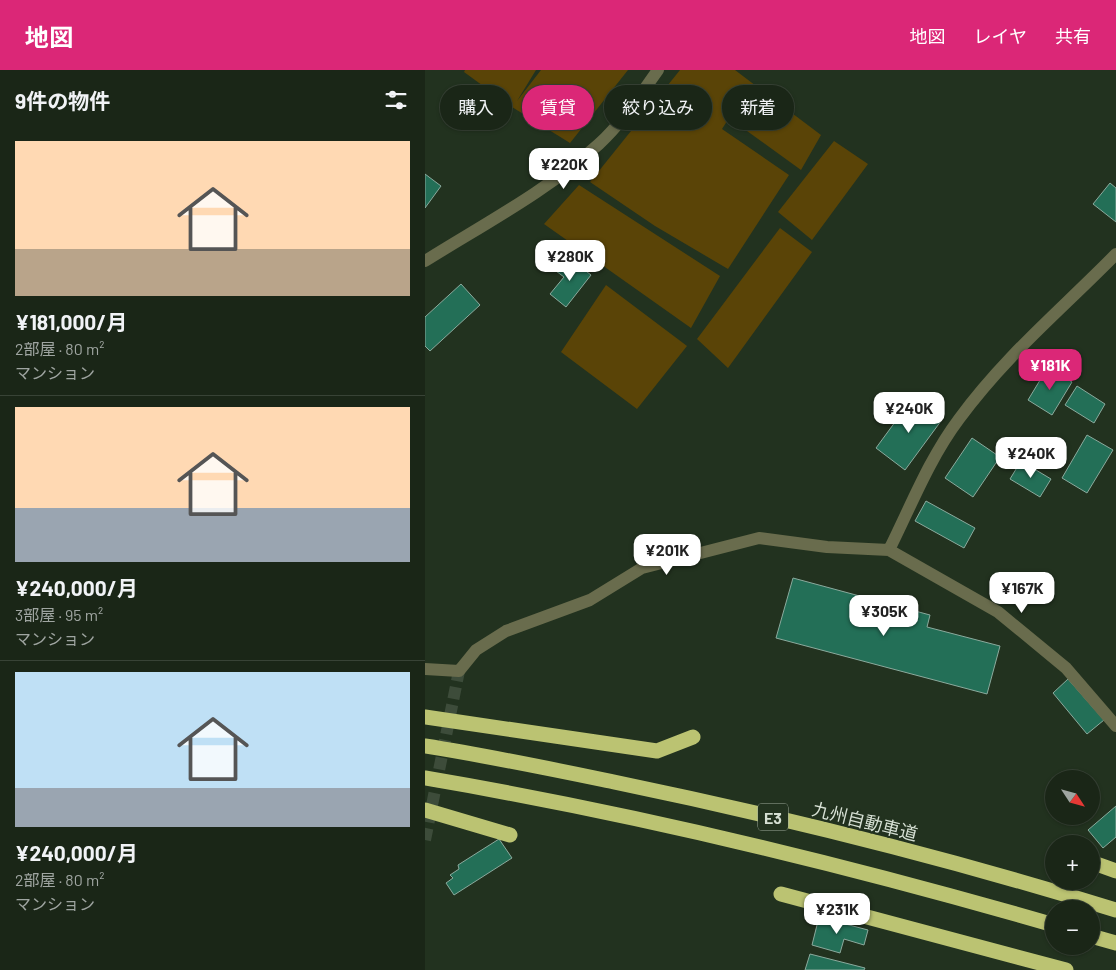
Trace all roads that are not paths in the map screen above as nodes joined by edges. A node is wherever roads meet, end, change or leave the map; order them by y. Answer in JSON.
{"nodes":[{"id":1,"x":658,"y":70,"type":"edge"},
{"id":2,"x":1116,"y":254,"type":"edge"},
{"id":3,"x":425,"y":260,"type":"edge"},
{"id":4,"x":889,"y":550,"type":"junction"},
{"id":5,"x":425,"y":669,"type":"edge"},
{"id":6,"x":425,"y":717,"type":"edge"},
{"id":7,"x":1116,"y":726,"type":"edge"},
{"id":8,"x":693,"y":737,"type":"dead end"},
{"id":9,"x":425,"y":746,"type":"edge"},
{"id":10,"x":425,"y":778,"type":"edge"},
{"id":11,"x":425,"y":810,"type":"edge"},
{"id":12,"x":510,"y":835,"type":"dead end"},
{"id":13,"x":1100,"y":865,"type":"edge"},
{"id":14,"x":1116,"y":871,"type":"edge"},
{"id":15,"x":781,"y":894,"type":"dead end"},
{"id":16,"x":1116,"y":910,"type":"edge"},
{"id":17,"x":1045,"y":923,"type":"edge"},
{"id":18,"x":1100,"y":939,"type":"edge"},
{"id":19,"x":1116,"y":943,"type":"edge"},
{"id":20,"x":1066,"y":970,"type":"edge"}],
"edges":[{"from":1,"to":3,"type":"street"},
{"from":2,"to":4,"type":"street"},
{"from":4,"to":5,"type":"street"},
{"from":4,"to":7,"type":"street"},
{"from":6,"to":8,"type":"highway"},
{"from":9,"to":16,"type":"highway","name":"九州自動車道","number":"E3"},
{"from":10,"to":17,"type":"highway","number":"E3"},
{"from":11,"to":12,"type":"highway"},
{"from":13,"to":14,"type":"highway"},
{"from":15,"to":20,"type":"highway"},
{"from":18,"to":19,"type":"highway"}]}
